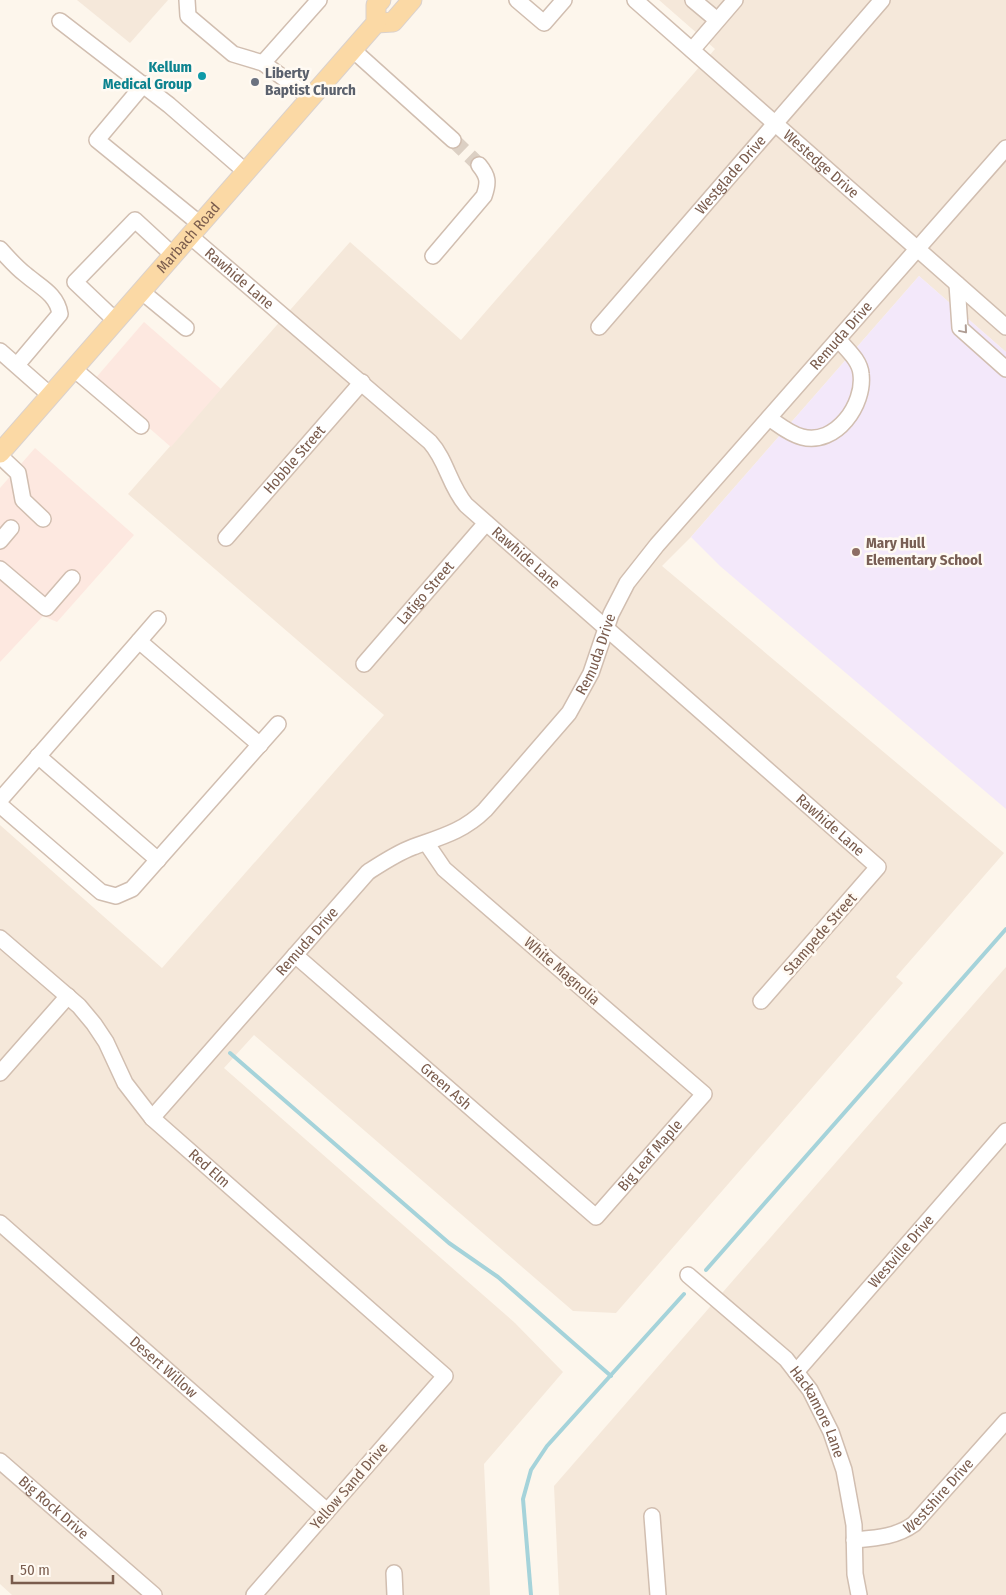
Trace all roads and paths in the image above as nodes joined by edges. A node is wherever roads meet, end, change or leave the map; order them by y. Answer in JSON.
{"nodes":[{"id":1,"x":187,"y":0,"type":"edge"},
{"id":2,"x":319,"y":0,"type":"edge"},
{"id":3,"x":412,"y":0,"type":"edge"},
{"id":4,"x":517,"y":0,"type":"edge"},
{"id":5,"x":564,"y":0,"type":"edge"},
{"id":6,"x":635,"y":0,"type":"edge"},
{"id":7,"x":693,"y":0,"type":"edge"},
{"id":8,"x":735,"y":0,"type":"edge"},
{"id":9,"x":882,"y":0,"type":"edge"},
{"id":10,"x":376,"y":7,"type":"edge"},
{"id":11,"x":60,"y":20,"type":"dead end"},
{"id":12,"x":717,"y":20,"type":"junction"},
{"id":13,"x":353,"y":50,"type":"junction"},
{"id":14,"x":692,"y":50,"type":"junction"},
{"id":15,"x":263,"y":64,"type":"junction"},
{"id":16,"x":144,"y":84,"type":"junction"},
{"id":17,"x":311,"y":98,"type":"junction"},
{"id":18,"x":774,"y":124,"type":"junction"},
{"id":19,"x":452,"y":140,"type":"tunnel mouth"},
{"id":20,"x":1006,"y":148,"type":"edge"},
{"id":21,"x":479,"y":165,"type":"tunnel mouth"},
{"id":22,"x":246,"y":172,"type":"junction"},
{"id":23,"x":195,"y":230,"type":"junction"},
{"id":24,"x":0,"y":249,"type":"edge"},
{"id":25,"x":918,"y":249,"type":"junction"},
{"id":26,"x":173,"y":255,"type":"junction"},
{"id":27,"x":433,"y":256,"type":"dead end"},
{"id":28,"x":957,"y":284,"type":"junction"},
{"id":29,"x":141,"y":292,"type":"junction"},
{"id":30,"x":116,"y":321,"type":"junction"},
{"id":31,"x":599,"y":327,"type":"dead end"},
{"id":32,"x":1006,"y":327,"type":"edge"},
{"id":33,"x":186,"y":328,"type":"dead end"},
{"id":34,"x":838,"y":339,"type":"junction"},
{"id":35,"x":0,"y":351,"type":"edge"},
{"id":36,"x":16,"y":365,"type":"junction"},
{"id":37,"x":74,"y":369,"type":"junction"},
{"id":38,"x":1006,"y":369,"type":"edge"},
{"id":39,"x":362,"y":382,"type":"junction"},
{"id":40,"x":50,"y":395,"type":"junction"},
{"id":41,"x":769,"y":418,"type":"junction"},
{"id":42,"x":141,"y":426,"type":"dead end"},
{"id":43,"x":0,"y":454,"type":"edge"},
{"id":44,"x":43,"y":519,"type":"dead end"},
{"id":45,"x":486,"y":523,"type":"junction"},
{"id":46,"x":11,"y":528,"type":"dead end"},
{"id":47,"x":226,"y":538,"type":"dead end"},
{"id":48,"x":0,"y":541,"type":"edge"},
{"id":49,"x":0,"y":569,"type":"edge"},
{"id":50,"x":72,"y":578,"type":"dead end"},
{"id":51,"x":158,"y":619,"type":"dead end"},
{"id":52,"x":607,"y":630,"type":"junction"},
{"id":53,"x":139,"y":641,"type":"junction"},
{"id":54,"x":364,"y":664,"type":"dead end"},
{"id":55,"x":278,"y":724,"type":"dead end"},
{"id":56,"x":260,"y":745,"type":"junction"},
{"id":57,"x":38,"y":756,"type":"junction"},
{"id":58,"x":0,"y":800,"type":"edge"},
{"id":59,"x":0,"y":805,"type":"edge"},
{"id":60,"x":427,"y":844,"type":"junction"},
{"id":61,"x":158,"y":860,"type":"junction"},
{"id":62,"x":878,"y":867,"type":"joint"},
{"id":63,"x":0,"y":938,"type":"edge"},
{"id":64,"x":295,"y":955,"type":"junction"},
{"id":65,"x":68,"y":996,"type":"junction"},
{"id":66,"x":761,"y":1001,"type":"dead end"},
{"id":67,"x":0,"y":1073,"type":"edge"},
{"id":68,"x":704,"y":1094,"type":"joint"},
{"id":69,"x":152,"y":1118,"type":"junction"},
{"id":70,"x":1006,"y":1131,"type":"edge"},
{"id":71,"x":596,"y":1217,"type":"joint"},
{"id":72,"x":0,"y":1223,"type":"edge"},
{"id":73,"x":688,"y":1276,"type":"dead end"},
{"id":74,"x":796,"y":1372,"type":"junction"},
{"id":75,"x":445,"y":1376,"type":"joint"},
{"id":76,"x":1006,"y":1421,"type":"edge"},
{"id":77,"x":0,"y":1460,"type":"edge"},
{"id":78,"x":327,"y":1511,"type":"junction"},
{"id":79,"x":652,"y":1516,"type":"dead end"},
{"id":80,"x":854,"y":1540,"type":"junction"},
{"id":81,"x":394,"y":1573,"type":"dead end"},
{"id":82,"x":154,"y":1595,"type":"edge"},
{"id":83,"x":254,"y":1595,"type":"edge"},
{"id":84,"x":395,"y":1595,"type":"edge"},
{"id":85,"x":658,"y":1595,"type":"edge"},
{"id":86,"x":859,"y":1595,"type":"edge"}],
"edges":[{"from":1,"to":15,"type":"street"},
{"from":2,"to":15,"type":"street"},
{"from":3,"to":10,"type":"main road","name":"Marbach Road"},
{"from":4,"to":5,"type":"street"},
{"from":6,"to":14,"type":"street","name":"Westedge Drive"},
{"from":7,"to":12,"type":"street"},
{"from":8,"to":12,"type":"street"},
{"from":9,"to":18,"type":"street","name":"Westglade Drive"},
{"from":10,"to":13,"type":"main road","name":"Marbach Road"},
{"from":11,"to":16,"type":"street"},
{"from":12,"to":14,"type":"street"},
{"from":13,"to":17,"type":"main road","name":"Marbach Road"},
{"from":13,"to":19,"type":"street"},
{"from":14,"to":18,"type":"street","name":"Westedge Drive"},
{"from":15,"to":17,"type":"street"},
{"from":16,"to":22,"type":"street"},
{"from":16,"to":23,"type":"street","name":"Rawhide Lane"},
{"from":17,"to":22,"type":"main road","name":"Marbach Road"},
{"from":18,"to":25,"type":"street","name":"Westedge Drive"},
{"from":18,"to":31,"type":"street","name":"Westglade Drive"},
{"from":20,"to":25,"type":"street","name":"Remuda Drive"},
{"from":21,"to":27,"type":"street"},
{"from":22,"to":23,"type":"main road","name":"Marbach Road"},
{"from":23,"to":26,"type":"main road","name":"Marbach Road"},
{"from":23,"to":39,"type":"street","name":"Rawhide Lane"},
{"from":24,"to":36,"type":"street"},
{"from":25,"to":28,"type":"street","name":"Westedge Drive"},
{"from":25,"to":34,"type":"street","name":"Remuda Drive"},
{"from":26,"to":29,"type":"main road","name":"Marbach Road"},
{"from":26,"to":30,"type":"street"},
{"from":28,"to":32,"type":"street","name":"Westedge Drive"},
{"from":28,"to":38,"type":"street","one_way":true},
{"from":29,"to":30,"type":"main road","name":"Marbach Road"},
{"from":29,"to":33,"type":"street"},
{"from":30,"to":37,"type":"main road","name":"Marbach Road"},
{"from":34,"to":41,"type":"street","name":"Remuda Drive"},
{"from":34,"to":41,"type":"street"},
{"from":35,"to":36,"type":"street"},
{"from":36,"to":40,"type":"street"},
{"from":37,"to":40,"type":"main road","name":"Marbach Road"},
{"from":37,"to":42,"type":"street"},
{"from":39,"to":45,"type":"street","name":"Rawhide Lane"},
{"from":39,"to":47,"type":"street","name":"Hobble Street"},
{"from":40,"to":43,"type":"main road","name":"Marbach Road"},
{"from":41,"to":52,"type":"street","name":"Remuda Drive"},
{"from":43,"to":44,"type":"street"},
{"from":45,"to":52,"type":"street","name":"Rawhide Lane"},
{"from":45,"to":54,"type":"street","name":"Latigo Street"},
{"from":46,"to":48,"type":"street"},
{"from":49,"to":50,"type":"street"},
{"from":51,"to":53,"type":"street"},
{"from":52,"to":60,"type":"street","name":"Remuda Drive"},
{"from":52,"to":62,"type":"street","name":"Rawhide Lane"},
{"from":53,"to":56,"type":"street"},
{"from":53,"to":57,"type":"street"},
{"from":55,"to":56,"type":"street"},
{"from":56,"to":61,"type":"street"},
{"from":57,"to":58,"type":"street"},
{"from":57,"to":61,"type":"street"},
{"from":59,"to":61,"type":"street"},
{"from":60,"to":64,"type":"street","name":"Remuda Drive"},
{"from":60,"to":68,"type":"street","name":"White Magnolia"},
{"from":62,"to":66,"type":"street","name":"Stampede Street"},
{"from":63,"to":65,"type":"street","name":"Red Elm"},
{"from":64,"to":69,"type":"street","name":"Remuda Drive"},
{"from":64,"to":71,"type":"street","name":"Green Ash"},
{"from":65,"to":67,"type":"street"},
{"from":65,"to":69,"type":"street","name":"Red Elm"},
{"from":68,"to":71,"type":"street","name":"Big Leaf Maple"},
{"from":69,"to":75,"type":"street","name":"Red Elm"},
{"from":70,"to":74,"type":"street","name":"Westville Drive"},
{"from":72,"to":78,"type":"street","name":"Desert Willow"},
{"from":73,"to":74,"type":"street","name":"Hackamore Lane"},
{"from":74,"to":80,"type":"street","name":"Hackamore Lane"},
{"from":75,"to":78,"type":"street","name":"Yellow Sand Drive"},
{"from":76,"to":80,"type":"street","name":"Westshire Drive"},
{"from":77,"to":82,"type":"street","name":"Big Rock Drive"},
{"from":78,"to":83,"type":"street","name":"Yellow Sand Drive"},
{"from":79,"to":85,"type":"street"},
{"from":80,"to":86,"type":"street","name":"Hackamore Lane"},
{"from":81,"to":84,"type":"street"}]}
